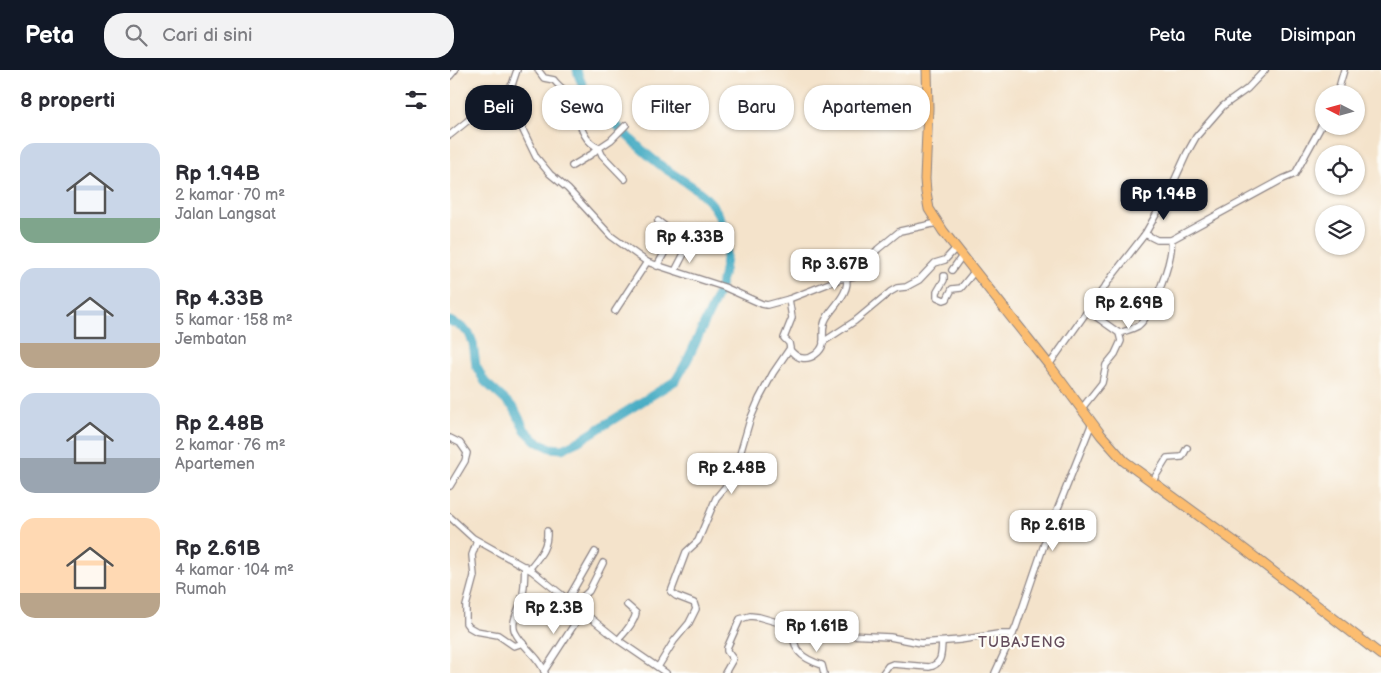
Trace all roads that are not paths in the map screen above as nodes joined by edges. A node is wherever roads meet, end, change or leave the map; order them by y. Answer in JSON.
{"nodes":[{"id":1,"x":455,"y":70,"type":"edge"},
{"id":2,"x":517,"y":70,"type":"edge"},
{"id":3,"x":538,"y":70,"type":"edge"},
{"id":4,"x":927,"y":70,"type":"edge"},
{"id":5,"x":1344,"y":70,"type":"edge"},
{"id":6,"x":1262,"y":71,"type":"edge"},
{"id":7,"x":450,"y":76,"type":"edge"},
{"id":8,"x":512,"y":85,"type":"edge"},
{"id":9,"x":1340,"y":85,"type":"edge"},
{"id":10,"x":465,"y":122,"type":"edge"},
{"id":11,"x":625,"y":126,"type":"dead end"},
{"id":12,"x":524,"y":130,"type":"edge"},
{"id":13,"x":450,"y":135,"type":"edge"},
{"id":14,"x":1317,"y":135,"type":"edge"},
{"id":15,"x":598,"y":148,"type":"junction"},
{"id":16,"x":572,"y":166,"type":"dead end"},
{"id":17,"x":625,"y":179,"type":"dead end"},
{"id":18,"x":658,"y":221,"type":"dead end"},
{"id":19,"x":937,"y":224,"type":"junction"},
{"id":20,"x":1145,"y":234,"type":"junction"},
{"id":21,"x":1171,"y":240,"type":"junction"},
{"id":22,"x":688,"y":248,"type":"dead end"},
{"id":23,"x":956,"y":248,"type":"junction"},
{"id":24,"x":962,"y":256,"type":"junction"},
{"id":25,"x":647,"y":262,"type":"junction"},
{"id":26,"x":656,"y":266,"type":"junction"},
{"id":27,"x":952,"y":270,"type":"dead end"},
{"id":28,"x":675,"y":271,"type":"junction"},
{"id":29,"x":974,"y":272,"type":"junction"},
{"id":30,"x":944,"y":276,"type":"dead end"},
{"id":31,"x":846,"y":277,"type":"junction"},
{"id":32,"x":789,"y":299,"type":"junction"},
{"id":33,"x":615,"y":311,"type":"dead end"},
{"id":34,"x":1088,"y":311,"type":"junction"},
{"id":35,"x":1119,"y":333,"type":"junction"},
{"id":36,"x":823,"y":342,"type":"junction"},
{"id":37,"x":790,"y":350,"type":"junction"},
{"id":38,"x":1049,"y":365,"type":"junction"},
{"id":39,"x":1082,"y":408,"type":"junction"},
{"id":40,"x":1092,"y":423,"type":"junction"},
{"id":41,"x":450,"y":438,"type":"edge"},
{"id":42,"x":1187,"y":448,"type":"dead end"},
{"id":43,"x":1152,"y":482,"type":"junction"},
{"id":44,"x":450,"y":486,"type":"edge"},
{"id":45,"x":450,"y":517,"type":"edge"},
{"id":46,"x":548,"y":531,"type":"dead end"},
{"id":47,"x":477,"y":541,"type":"junction"},
{"id":48,"x":594,"y":552,"type":"dead end"},
{"id":49,"x":603,"y":563,"type":"dead end"},
{"id":50,"x":527,"y":568,"type":"junction"},
{"id":51,"x":568,"y":599,"type":"junction"},
{"id":52,"x":575,"y":604,"type":"junction"},
{"id":53,"x":627,"y":605,"type":"dead end"},
{"id":54,"x":583,"y":611,"type":"junction"},
{"id":55,"x":794,"y":627,"type":"junction"},
{"id":56,"x":1013,"y":634,"type":"junction"},
{"id":57,"x":618,"y":640,"type":"junction"},
{"id":58,"x":942,"y":642,"type":"junction"},
{"id":59,"x":523,"y":644,"type":"junction"},
{"id":60,"x":1381,"y":656,"type":"edge"},
{"id":61,"x":658,"y":668,"type":"junction"},
{"id":62,"x":545,"y":672,"type":"edge"},
{"id":63,"x":666,"y":673,"type":"edge"},
{"id":64,"x":725,"y":673,"type":"edge"},
{"id":65,"x":824,"y":673,"type":"edge"},
{"id":66,"x":883,"y":673,"type":"edge"},
{"id":67,"x":995,"y":673,"type":"edge"}],
"edges":[{"from":1,"to":7,"type":"street"},
{"from":2,"to":8,"type":"street"},
{"from":3,"to":15,"type":"street"},
{"from":4,"to":19,"type":"main road"},
{"from":5,"to":9,"type":"street"},
{"from":6,"to":20,"type":"street"},
{"from":10,"to":13,"type":"street"},
{"from":11,"to":15,"type":"street"},
{"from":12,"to":25,"type":"street"},
{"from":14,"to":21,"type":"street"},
{"from":15,"to":16,"type":"street"},
{"from":15,"to":17,"type":"street"},
{"from":18,"to":26,"type":"street"},
{"from":19,"to":23,"type":"main road"},
{"from":19,"to":31,"type":"street"},
{"from":20,"to":21,"type":"street"},
{"from":20,"to":34,"type":"street"},
{"from":21,"to":35,"type":"street"},
{"from":22,"to":28,"type":"street"},
{"from":23,"to":24,"type":"main road"},
{"from":23,"to":36,"type":"street"},
{"from":24,"to":27,"type":"street"},
{"from":24,"to":29,"type":"main road"},
{"from":25,"to":26,"type":"street"},
{"from":25,"to":33,"type":"street"},
{"from":26,"to":28,"type":"street"},
{"from":28,"to":32,"type":"street"},
{"from":29,"to":30,"type":"street"},
{"from":29,"to":38,"type":"main road"},
{"from":31,"to":32,"type":"street"},
{"from":31,"to":36,"type":"street"},
{"from":32,"to":37,"type":"street"},
{"from":34,"to":35,"type":"street"},
{"from":34,"to":38,"type":"street"},
{"from":35,"to":39,"type":"street"},
{"from":36,"to":37,"type":"street"},
{"from":37,"to":61,"type":"street"},
{"from":38,"to":39,"type":"main road"},
{"from":39,"to":40,"type":"main road"},
{"from":40,"to":43,"type":"main road"},
{"from":40,"to":56,"type":"street"},
{"from":41,"to":44,"type":"street"},
{"from":42,"to":43,"type":"street"},
{"from":43,"to":60,"type":"main road"},
{"from":45,"to":47,"type":"street"},
{"from":46,"to":50,"type":"street"},
{"from":47,"to":50,"type":"street"},
{"from":47,"to":59,"type":"street"},
{"from":48,"to":51,"type":"street"},
{"from":49,"to":52,"type":"street"},
{"from":50,"to":51,"type":"street"},
{"from":50,"to":59,"type":"street"},
{"from":51,"to":52,"type":"street"},
{"from":52,"to":54,"type":"street"},
{"from":53,"to":57,"type":"street"},
{"from":54,"to":57,"type":"street"},
{"from":54,"to":62,"type":"street"},
{"from":55,"to":58,"type":"street"},
{"from":55,"to":64,"type":"street"},
{"from":55,"to":65,"type":"street"},
{"from":56,"to":58,"type":"street"},
{"from":56,"to":67,"type":"street"},
{"from":57,"to":61,"type":"street"},
{"from":58,"to":66,"type":"street"},
{"from":59,"to":62,"type":"street"},
{"from":61,"to":63,"type":"street"}]}
